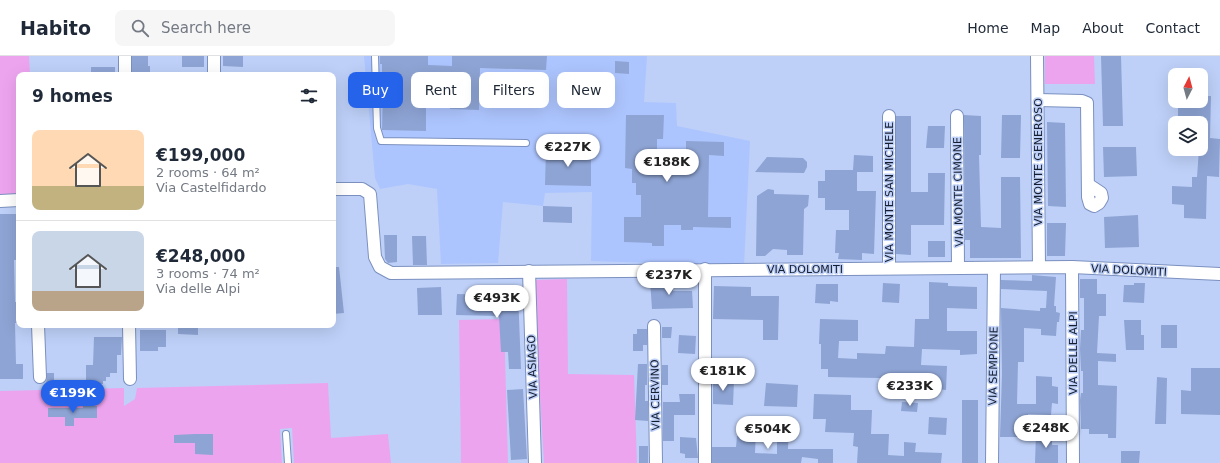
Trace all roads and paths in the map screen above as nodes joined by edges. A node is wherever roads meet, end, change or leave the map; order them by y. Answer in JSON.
{"nodes":[{"id":1,"x":125,"y":56,"type":"edge"},
{"id":2,"x":214,"y":56,"type":"edge"},
{"id":3,"x":375,"y":56,"type":"edge"},
{"id":4,"x":1037,"y":56,"type":"edge"},
{"id":5,"x":125,"y":72,"type":"edge"},
{"id":6,"x":214,"y":72,"type":"edge"},
{"id":7,"x":1038,"y":100,"type":"junction"},
{"id":8,"x":889,"y":116,"type":"dead end"},
{"id":9,"x":957,"y":116,"type":"dead end"},
{"id":10,"x":526,"y":142,"type":"dead end"},
{"id":11,"x":1089,"y":185,"type":"dead end"},
{"id":12,"x":336,"y":189,"type":"edge"},
{"id":13,"x":16,"y":200,"type":"edge"},
{"id":14,"x":0,"y":201,"type":"edge"},
{"id":15,"x":1039,"y":267,"type":"junction"},
{"id":16,"x":1072,"y":267,"type":"junction"},
{"id":17,"x":890,"y":268,"type":"junction"},
{"id":18,"x":958,"y":268,"type":"junction"},
{"id":19,"x":994,"y":268,"type":"junction"},
{"id":20,"x":705,"y":270,"type":"junction"},
{"id":21,"x":529,"y":271,"type":"junction"},
{"id":22,"x":1220,"y":274,"type":"edge"},
{"id":23,"x":654,"y":326,"type":"dead end"},
{"id":24,"x":38,"y":328,"type":"edge"},
{"id":25,"x":129,"y":328,"type":"edge"},
{"id":26,"x":40,"y":377,"type":"dead end"},
{"id":27,"x":130,"y":379,"type":"dead end"},
{"id":28,"x":286,"y":434,"type":"dead end"},
{"id":29,"x":288,"y":463,"type":"edge"},
{"id":30,"x":535,"y":463,"type":"edge"},
{"id":31,"x":656,"y":463,"type":"edge"},
{"id":32,"x":705,"y":463,"type":"edge"},
{"id":33,"x":992,"y":463,"type":"edge"},
{"id":34,"x":1073,"y":463,"type":"edge"}],
"edges":[{"from":1,"to":5,"type":"street"},
{"from":2,"to":6,"type":"street"},
{"from":3,"to":10,"type":"lane"},
{"from":4,"to":7,"type":"street","name":"VIA MONTE GENEROSO"},
{"from":7,"to":11,"type":"street"},
{"from":7,"to":15,"type":"street","name":"VIA MONTE GENEROSO"},
{"from":8,"to":17,"type":"street","name":"VIA MONTE SAN MICHELE"},
{"from":9,"to":18,"type":"street","name":"VIA MONTE CIMONE"},
{"from":12,"to":21,"type":"street","name":"VIA DOLOMITI"},
{"from":13,"to":14,"type":"street"},
{"from":15,"to":16,"type":"street","name":"VIA DOLOMITI"},
{"from":15,"to":19,"type":"street","name":"VIA DOLOMITI"},
{"from":16,"to":22,"type":"street","name":"VIA DOLOMITI"},
{"from":16,"to":34,"type":"street","name":"VIA DELLE ALPI"},
{"from":17,"to":18,"type":"street","name":"VIA DOLOMITI"},
{"from":17,"to":20,"type":"street","name":"VIA DOLOMITI"},
{"from":18,"to":19,"type":"street","name":"VIA DOLOMITI"},
{"from":19,"to":33,"type":"street","name":"VIA SEMPIONE"},
{"from":20,"to":21,"type":"street","name":"VIA DOLOMITI"},
{"from":20,"to":32,"type":"street"},
{"from":21,"to":30,"type":"street","name":"VIA ASIAGO"},
{"from":23,"to":31,"type":"street","name":"VIA CERVINO"},
{"from":24,"to":26,"type":"street"},
{"from":25,"to":27,"type":"street"},
{"from":28,"to":29,"type":"lane"}]}
